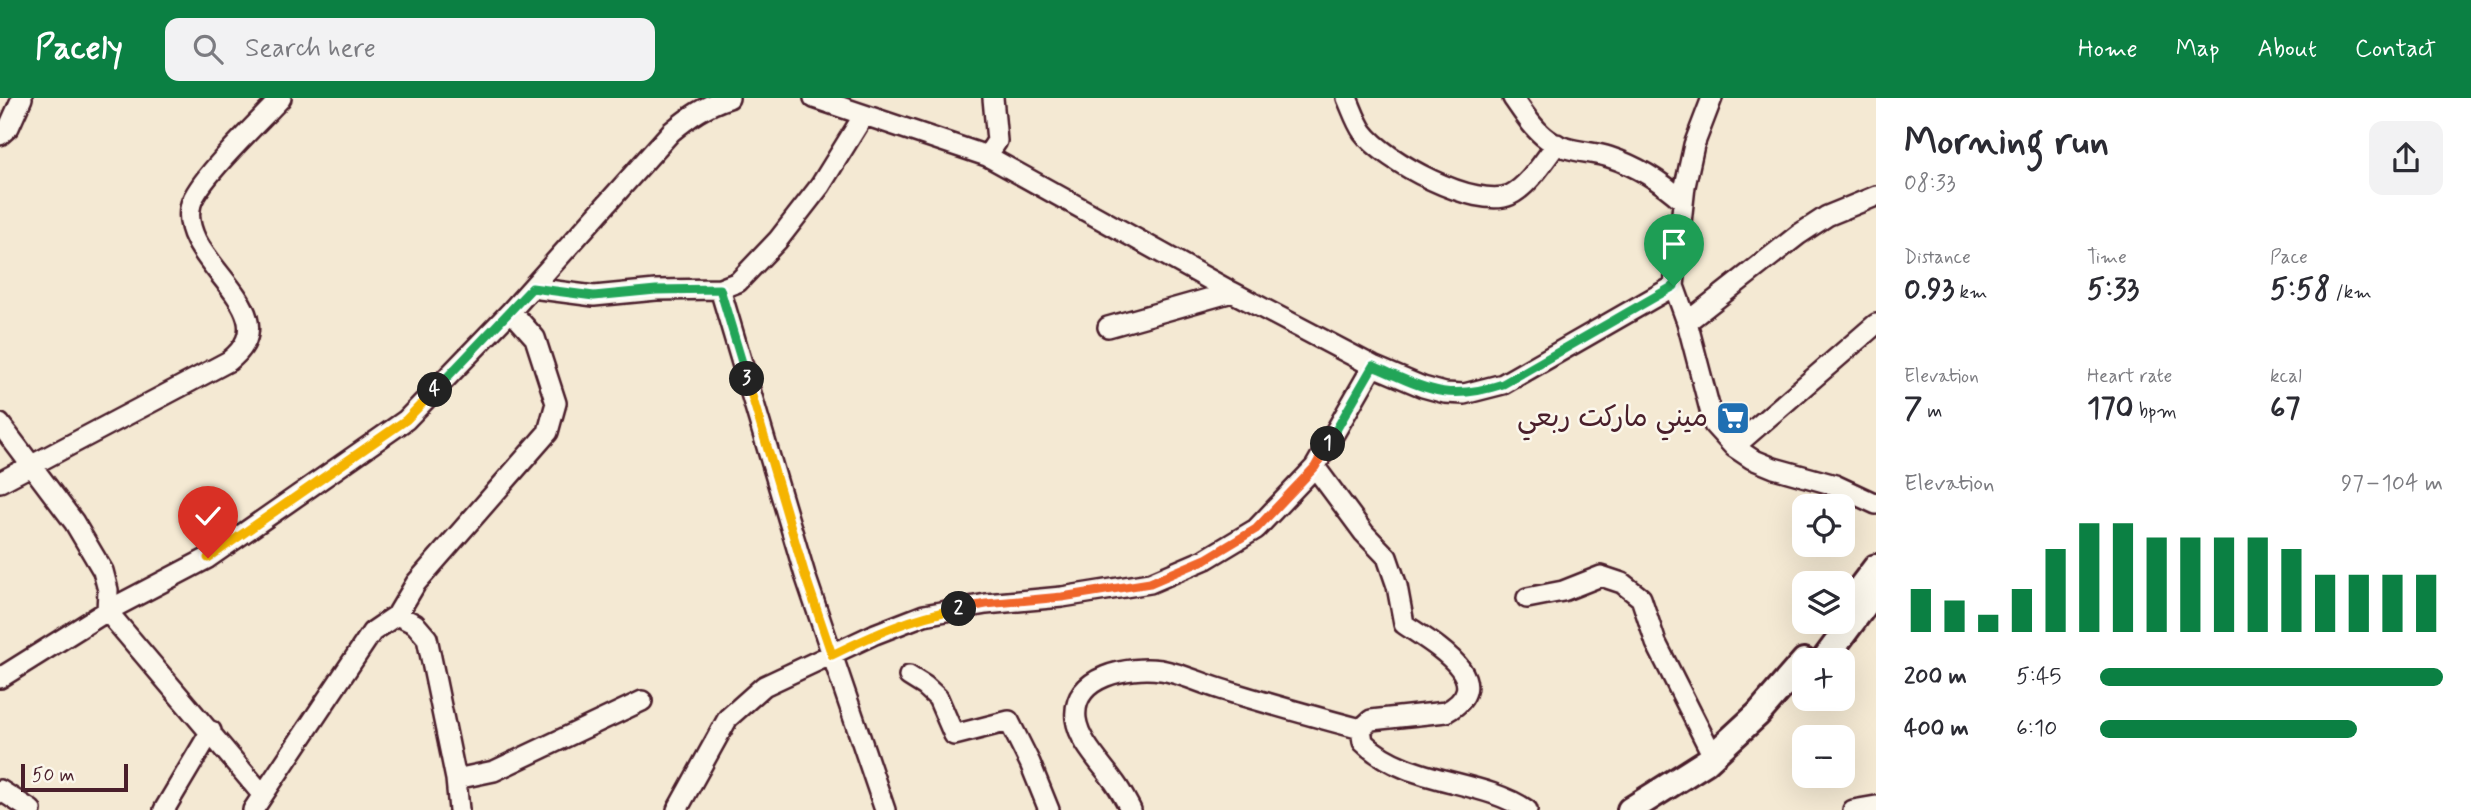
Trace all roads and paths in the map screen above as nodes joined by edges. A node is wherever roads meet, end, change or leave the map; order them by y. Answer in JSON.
{"nodes":[{"id":1,"x":22,"y":98,"type":"edge"},
{"id":2,"x":281,"y":98,"type":"edge"},
{"id":3,"x":729,"y":98,"type":"edge"},
{"id":4,"x":993,"y":98,"type":"edge"},
{"id":5,"x":1347,"y":98,"type":"edge"},
{"id":6,"x":1513,"y":98,"type":"edge"},
{"id":7,"x":1712,"y":98,"type":"edge"},
{"id":8,"x":821,"y":99,"type":"edge"},
{"id":9,"x":691,"y":105,"type":"edge"},
{"id":10,"x":864,"y":115,"type":"junction"},
{"id":11,"x":0,"y":135,"type":"edge"},
{"id":12,"x":1557,"y":144,"type":"junction"},
{"id":13,"x":987,"y":156,"type":"junction"},
{"id":14,"x":1876,"y":196,"type":"edge"},
{"id":15,"x":1683,"y":201,"type":"junction"},
{"id":16,"x":1674,"y":286,"type":"junction"},
{"id":17,"x":532,"y":288,"type":"junction"},
{"id":18,"x":720,"y":289,"type":"junction"},
{"id":19,"x":1232,"y":292,"type":"junction"},
{"id":20,"x":511,"y":311,"type":"junction"},
{"id":21,"x":1687,"y":322,"type":"junction"},
{"id":22,"x":1876,"y":324,"type":"edge"},
{"id":23,"x":1108,"y":327,"type":"dead end"},
{"id":24,"x":1373,"y":366,"type":"junction"},
{"id":25,"x":0,"y":424,"type":"edge"},
{"id":26,"x":1734,"y":447,"type":"junction"},
{"id":27,"x":33,"y":466,"type":"junction"},
{"id":28,"x":1315,"y":467,"type":"junction"},
{"id":29,"x":0,"y":482,"type":"edge"},
{"id":30,"x":1835,"y":485,"type":"junction"},
{"id":31,"x":1876,"y":492,"type":"edge"},
{"id":32,"x":1876,"y":504,"type":"edge"},
{"id":33,"x":1876,"y":567,"type":"edge"},
{"id":34,"x":1875,"y":593,"type":"edge"},
{"id":35,"x":1855,"y":596,"type":"edge"},
{"id":36,"x":1527,"y":598,"type":"dead end"},
{"id":37,"x":107,"y":611,"type":"junction"},
{"id":38,"x":397,"y":615,"type":"junction"},
{"id":39,"x":1825,"y":634,"type":"edge"},
{"id":40,"x":1814,"y":648,"type":"edge"},
{"id":41,"x":1833,"y":648,"type":"edge"},
{"id":42,"x":832,"y":655,"type":"junction"},
{"id":43,"x":1792,"y":675,"type":"edge"},
{"id":44,"x":909,"y":676,"type":"dead end"},
{"id":45,"x":0,"y":678,"type":"edge"},
{"id":46,"x":1792,"y":697,"type":"edge"},
{"id":47,"x":642,"y":701,"type":"dead end"},
{"id":48,"x":1361,"y":729,"type":"junction"},
{"id":49,"x":211,"y":731,"type":"junction"},
{"id":50,"x":1713,"y":756,"type":"junction"},
{"id":51,"x":456,"y":779,"type":"junction"},
{"id":52,"x":0,"y":790,"type":"edge"},
{"id":53,"x":258,"y":802,"type":"edge"},
{"id":54,"x":1876,"y":806,"type":"edge"},
{"id":55,"x":31,"y":810,"type":"edge"},
{"id":56,"x":164,"y":810,"type":"edge"},
{"id":57,"x":459,"y":810,"type":"edge"},
{"id":58,"x":677,"y":810,"type":"edge"},
{"id":59,"x":885,"y":810,"type":"edge"},
{"id":60,"x":1049,"y":810,"type":"edge"},
{"id":61,"x":1131,"y":810,"type":"edge"},
{"id":62,"x":1527,"y":810,"type":"edge"},
{"id":63,"x":1630,"y":810,"type":"edge"},
{"id":64,"x":1657,"y":810,"type":"edge"},
{"id":65,"x":1853,"y":810,"type":"edge"}],
"edges":[{"from":1,"to":11,"type":"street"},
{"from":2,"to":27,"type":"street"},
{"from":3,"to":9,"type":"street"},
{"from":4,"to":13,"type":"street"},
{"from":5,"to":12,"type":"street"},
{"from":6,"to":12,"type":"street"},
{"from":7,"to":15,"type":"street"},
{"from":8,"to":10,"type":"street"},
{"from":9,"to":17,"type":"street"},
{"from":10,"to":13,"type":"street"},
{"from":10,"to":18,"type":"street"},
{"from":12,"to":15,"type":"street"},
{"from":13,"to":19,"type":"street"},
{"from":14,"to":21,"type":"street"},
{"from":15,"to":16,"type":"street"},
{"from":16,"to":21,"type":"street"},
{"from":16,"to":24,"type":"street"},
{"from":17,"to":18,"type":"street"},
{"from":17,"to":20,"type":"street"},
{"from":18,"to":42,"type":"street"},
{"from":19,"to":23,"type":"street"},
{"from":19,"to":24,"type":"street"},
{"from":20,"to":37,"type":"street"},
{"from":20,"to":38,"type":"street"},
{"from":21,"to":26,"type":"street"},
{"from":22,"to":26,"type":"street"},
{"from":24,"to":28,"type":"street"},
{"from":25,"to":27,"type":"street"},
{"from":26,"to":30,"type":"street"},
{"from":27,"to":29,"type":"street"},
{"from":27,"to":37,"type":"street"},
{"from":28,"to":42,"type":"street"},
{"from":28,"to":48,"type":"street"},
{"from":30,"to":31,"type":"street"},
{"from":30,"to":32,"type":"street"},
{"from":33,"to":35,"type":"main road"},
{"from":34,"to":41,"type":"main road"},
{"from":36,"to":50,"type":"street"},
{"from":37,"to":45,"type":"street"},
{"from":37,"to":49,"type":"street"},
{"from":38,"to":51,"type":"street"},
{"from":38,"to":53,"type":"street"},
{"from":39,"to":40,"type":"main road"},
{"from":42,"to":58,"type":"street"},
{"from":42,"to":59,"type":"street"},
{"from":43,"to":50,"type":"main road"},
{"from":44,"to":60,"type":"street"},
{"from":46,"to":64,"type":"main road"},
{"from":47,"to":51,"type":"street"},
{"from":48,"to":61,"type":"street"},
{"from":48,"to":62,"type":"street"},
{"from":49,"to":53,"type":"street"},
{"from":49,"to":56,"type":"street"},
{"from":50,"to":63,"type":"main road"},
{"from":51,"to":57,"type":"street"},
{"from":52,"to":55,"type":"street"},
{"from":54,"to":65,"type":"street"}]}
